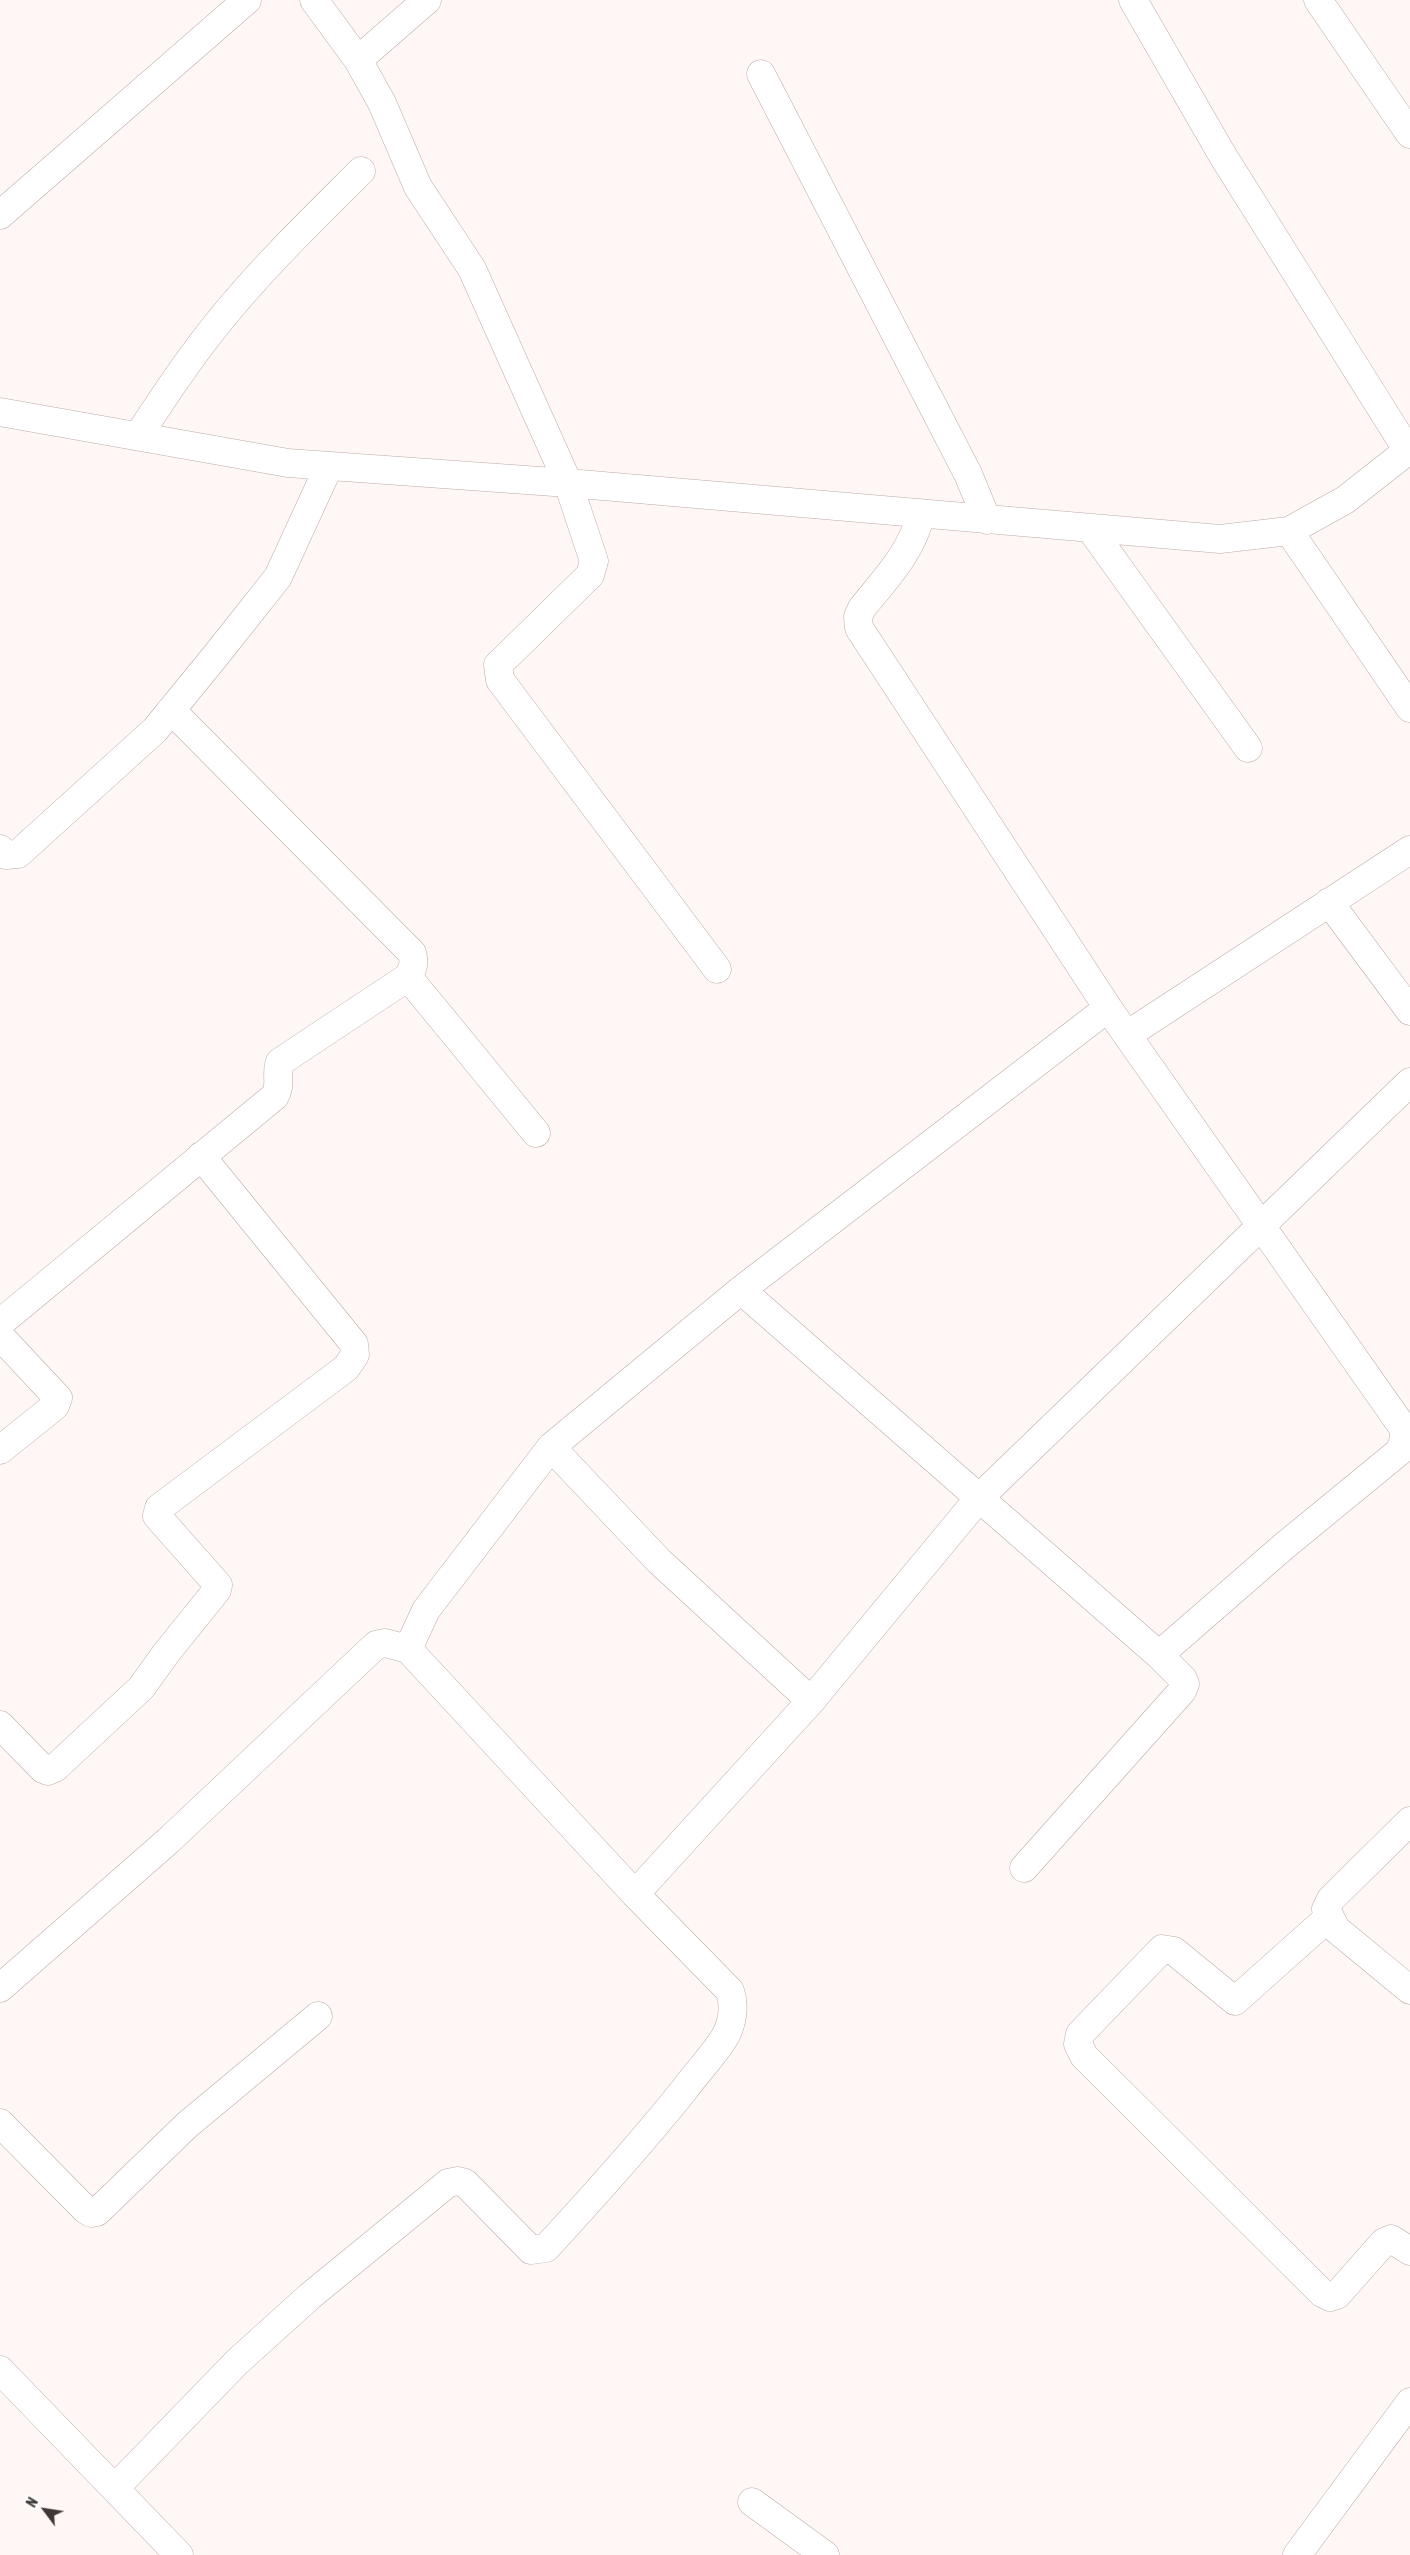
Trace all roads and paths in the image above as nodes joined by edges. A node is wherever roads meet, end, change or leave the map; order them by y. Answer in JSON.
{"nodes":[{"id":1,"x":247,"y":0,"type":"edge"},
{"id":2,"x":314,"y":0,"type":"edge"},
{"id":3,"x":427,"y":0,"type":"edge"},
{"id":4,"x":1133,"y":0,"type":"edge"},
{"id":5,"x":1318,"y":0,"type":"edge"},
{"id":6,"x":358,"y":60,"type":"junction"},
{"id":7,"x":761,"y":74,"type":"dead end"},
{"id":8,"x":1410,"y":134,"type":"edge"},
{"id":9,"x":361,"y":171,"type":"dead end"},
{"id":10,"x":2,"y":209,"type":"edge"},
{"id":11,"x":0,"y":412,"type":"edge"},
{"id":12,"x":138,"y":436,"type":"junction"},
{"id":13,"x":1409,"y":450,"type":"edge"},
{"id":14,"x":329,"y":466,"type":"junction"},
{"id":15,"x":568,"y":483,"type":"junction"},
{"id":16,"x":921,"y":514,"type":"junction"},
{"id":17,"x":987,"y":520,"type":"junction"},
{"id":18,"x":1090,"y":528,"type":"junction"},
{"id":19,"x":1289,"y":531,"type":"junction"},
{"id":20,"x":1410,"y":708,"type":"edge"},
{"id":21,"x":171,"y":710,"type":"junction"},
{"id":22,"x":1248,"y":748,"type":"dead end"},
{"id":23,"x":0,"y":849,"type":"edge"},
{"id":24,"x":1410,"y":850,"type":"edge"},
{"id":25,"x":1329,"y":902,"type":"junction"},
{"id":26,"x":717,"y":969,"type":"dead end"},
{"id":27,"x":408,"y":977,"type":"junction"},
{"id":28,"x":1108,"y":1008,"type":"junction"},
{"id":29,"x":1410,"y":1010,"type":"edge"},
{"id":30,"x":1127,"y":1035,"type":"junction"},
{"id":31,"x":1410,"y":1082,"type":"edge"},
{"id":32,"x":536,"y":1133,"type":"dead end"},
{"id":33,"x":201,"y":1156,"type":"junction"},
{"id":34,"x":1260,"y":1225,"type":"junction"},
{"id":35,"x":741,"y":1290,"type":"junction"},
{"id":36,"x":0,"y":1323,"type":"edge"},
{"id":37,"x":0,"y":1336,"type":"edge"},
{"id":38,"x":551,"y":1447,"type":"junction"},
{"id":39,"x":0,"y":1450,"type":"edge"},
{"id":40,"x":979,"y":1498,"type":"junction"},
{"id":41,"x":408,"y":1649,"type":"junction"},
{"id":42,"x":1159,"y":1655,"type":"junction"},
{"id":43,"x":811,"y":1701,"type":"junction"},
{"id":44,"x":0,"y":1725,"type":"edge"},
{"id":45,"x":1410,"y":1821,"type":"edge"},
{"id":46,"x":1024,"y":1868,"type":"dead end"},
{"id":47,"x":635,"y":1894,"type":"junction"},
{"id":48,"x":1328,"y":1917,"type":"junction"},
{"id":49,"x":0,"y":1988,"type":"edge"},
{"id":50,"x":1410,"y":1990,"type":"edge"},
{"id":51,"x":318,"y":2016,"type":"dead end"},
{"id":52,"x":0,"y":2123,"type":"edge"},
{"id":53,"x":1410,"y":2250,"type":"edge"},
{"id":54,"x":0,"y":2370,"type":"edge"},
{"id":55,"x":1410,"y":2402,"type":"edge"},
{"id":56,"x":115,"y":2488,"type":"junction"},
{"id":57,"x":752,"y":2502,"type":"dead end"},
{"id":58,"x":179,"y":2555,"type":"edge"},
{"id":59,"x":825,"y":2555,"type":"edge"},
{"id":60,"x":1297,"y":2555,"type":"edge"}],
"edges":[{"from":1,"to":10,"type":"street"},
{"from":2,"to":6,"type":"street"},
{"from":3,"to":6,"type":"street"},
{"from":4,"to":13,"type":"street"},
{"from":5,"to":8,"type":"street"},
{"from":6,"to":15,"type":"street"},
{"from":7,"to":17,"type":"street"},
{"from":9,"to":12,"type":"street"},
{"from":11,"to":12,"type":"street"},
{"from":12,"to":14,"type":"street"},
{"from":13,"to":19,"type":"street"},
{"from":14,"to":15,"type":"street"},
{"from":14,"to":21,"type":"street"},
{"from":15,"to":16,"type":"street"},
{"from":15,"to":26,"type":"street"},
{"from":16,"to":17,"type":"street"},
{"from":16,"to":28,"type":"street"},
{"from":17,"to":18,"type":"street"},
{"from":18,"to":19,"type":"street"},
{"from":18,"to":22,"type":"street"},
{"from":19,"to":20,"type":"street"},
{"from":21,"to":23,"type":"street"},
{"from":21,"to":27,"type":"street"},
{"from":24,"to":25,"type":"street"},
{"from":25,"to":29,"type":"street"},
{"from":25,"to":30,"type":"street"},
{"from":27,"to":32,"type":"street"},
{"from":27,"to":33,"type":"street"},
{"from":28,"to":30,"type":"street"},
{"from":28,"to":35,"type":"street"},
{"from":30,"to":34,"type":"street"},
{"from":31,"to":34,"type":"street"},
{"from":33,"to":36,"type":"street"},
{"from":33,"to":44,"type":"street"},
{"from":34,"to":40,"type":"street"},
{"from":34,"to":42,"type":"street"},
{"from":35,"to":38,"type":"street"},
{"from":35,"to":40,"type":"street"},
{"from":37,"to":39,"type":"street"},
{"from":38,"to":41,"type":"street"},
{"from":38,"to":43,"type":"street"},
{"from":40,"to":42,"type":"street"},
{"from":40,"to":43,"type":"street"},
{"from":41,"to":47,"type":"street"},
{"from":41,"to":49,"type":"street"},
{"from":42,"to":46,"type":"street"},
{"from":43,"to":47,"type":"street"},
{"from":45,"to":48,"type":"street"},
{"from":47,"to":56,"type":"street"},
{"from":48,"to":50,"type":"street"},
{"from":48,"to":53,"type":"street"},
{"from":51,"to":52,"type":"street"},
{"from":54,"to":56,"type":"street"},
{"from":55,"to":60,"type":"street"},
{"from":56,"to":58,"type":"street"},
{"from":57,"to":59,"type":"street"}]}
